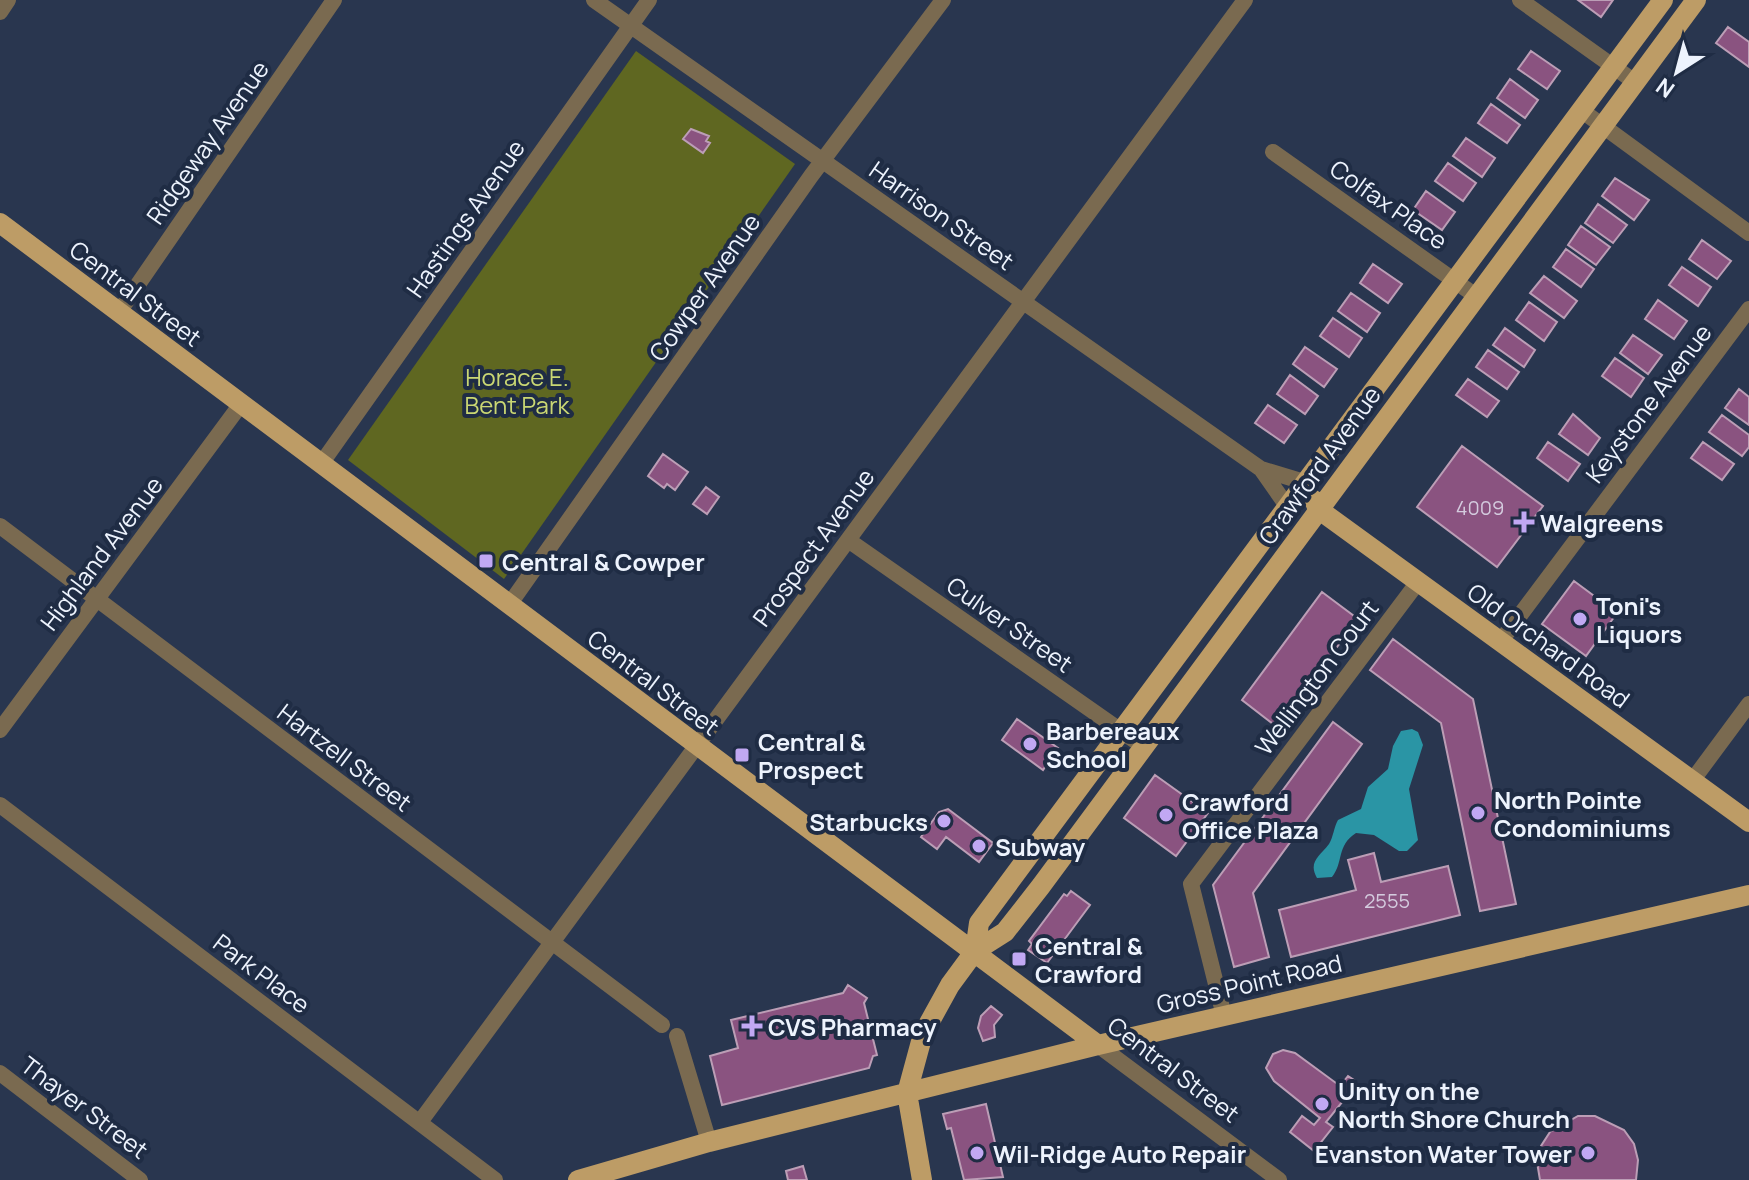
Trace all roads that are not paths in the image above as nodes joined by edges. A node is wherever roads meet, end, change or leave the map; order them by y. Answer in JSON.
{"nodes":[{"id":1,"x":8,"y":0,"type":"edge"},
{"id":2,"x":334,"y":0,"type":"edge"},
{"id":3,"x":594,"y":0,"type":"edge"},
{"id":4,"x":649,"y":0,"type":"edge"},
{"id":5,"x":943,"y":0,"type":"edge"},
{"id":6,"x":1245,"y":0,"type":"edge"},
{"id":7,"x":1520,"y":0,"type":"edge"},
{"id":8,"x":1663,"y":0,"type":"edge"},
{"id":9,"x":1696,"y":0,"type":"edge"},
{"id":10,"x":0,"y":12,"type":"edge"},
{"id":11,"x":630,"y":25,"type":"junction"},
{"id":12,"x":1613,"y":67,"type":"junction"},
{"id":13,"x":1635,"y":82,"type":"junction"},
{"id":14,"x":1581,"y":110,"type":"junction"},
{"id":15,"x":1602,"y":126,"type":"junction"},
{"id":16,"x":1273,"y":152,"type":"dead end"},
{"id":17,"x":823,"y":161,"type":"junction"},
{"id":18,"x":0,"y":223,"type":"edge"},
{"id":19,"x":1749,"y":233,"type":"edge"},
{"id":20,"x":1454,"y":280,"type":"junction"},
{"id":21,"x":1476,"y":296,"type":"junction"},
{"id":22,"x":1023,"y":302,"type":"junction"},
{"id":23,"x":1749,"y":309,"type":"edge"},
{"id":24,"x":119,"y":312,"type":"junction"},
{"id":25,"x":241,"y":404,"type":"junction"},
{"id":26,"x":321,"y":464,"type":"junction"},
{"id":27,"x":1261,"y":469,"type":"junction"},
{"id":28,"x":1304,"y":482,"type":"junction"},
{"id":29,"x":1287,"y":506,"type":"junction"},
{"id":30,"x":1318,"y":509,"type":"junction"},
{"id":31,"x":0,"y":526,"type":"edge"},
{"id":32,"x":848,"y":540,"type":"junction"},
{"id":33,"x":1418,"y":582,"type":"junction"},
{"id":34,"x":97,"y":599,"type":"junction"},
{"id":35,"x":509,"y":605,"type":"junction"},
{"id":36,"x":1500,"y":642,"type":"junction"},
{"id":37,"x":1749,"y":704,"type":"edge"},
{"id":38,"x":0,"y":730,"type":"edge"},
{"id":39,"x":1121,"y":731,"type":"junction"},
{"id":40,"x":696,"y":746,"type":"junction"},
{"id":41,"x":1144,"y":747,"type":"junction"},
{"id":42,"x":1692,"y":781,"type":"junction"},
{"id":43,"x":0,"y":805,"type":"edge"},
{"id":44,"x":1749,"y":822,"type":"edge"},
{"id":45,"x":1749,"y":895,"type":"edge"},
{"id":46,"x":552,"y":943,"type":"junction"},
{"id":47,"x":975,"y":951,"type":"junction"},
{"id":48,"x":1224,"y":1016,"type":"junction"},
{"id":49,"x":662,"y":1025,"type":"dead end"},
{"id":50,"x":677,"y":1036,"type":"dead end"},
{"id":51,"x":1098,"y":1045,"type":"junction"},
{"id":52,"x":0,"y":1073,"type":"edge"},
{"id":53,"x":907,"y":1093,"type":"junction"},
{"id":54,"x":420,"y":1122,"type":"junction"},
{"id":55,"x":709,"y":1142,"type":"junction"},
{"id":56,"x":140,"y":1180,"type":"edge"},
{"id":57,"x":495,"y":1180,"type":"edge"},
{"id":58,"x":578,"y":1180,"type":"edge"},
{"id":59,"x":922,"y":1180,"type":"edge"},
{"id":60,"x":1279,"y":1180,"type":"edge"}],
"edges":[{"from":1,"to":10,"type":"street"},
{"from":2,"to":24,"type":"street","name":"Ridgeway Avenue"},
{"from":3,"to":11,"type":"street","name":"Harrison Street"},
{"from":4,"to":11,"type":"street","name":"Hastings Avenue"},
{"from":5,"to":17,"type":"street","name":"Cowper Avenue"},
{"from":6,"to":22,"type":"street","name":"Prospect Avenue"},
{"from":7,"to":12,"type":"street"},
{"from":8,"to":12,"type":"main road","name":"Crawford Avenue"},
{"from":9,"to":13,"type":"main road","name":"Crawford Avenue"},
{"from":11,"to":17,"type":"street","name":"Harrison Street"},
{"from":11,"to":26,"type":"street","name":"Hastings Avenue"},
{"from":12,"to":13,"type":"street"},
{"from":12,"to":14,"type":"main road","name":"Crawford Avenue"},
{"from":13,"to":15,"type":"main road","name":"Crawford Avenue"},
{"from":14,"to":15,"type":"street"},
{"from":14,"to":20,"type":"main road","name":"Crawford Avenue"},
{"from":15,"to":19,"type":"street"},
{"from":15,"to":21,"type":"main road","name":"Crawford Avenue"},
{"from":16,"to":20,"type":"street","name":"Colfax Place"},
{"from":17,"to":22,"type":"street","name":"Harrison Street"},
{"from":17,"to":35,"type":"street","name":"Cowper Avenue"},
{"from":18,"to":24,"type":"main road","name":"Central Street"},
{"from":20,"to":21,"type":"street","name":"Colfax Place"},
{"from":20,"to":28,"type":"main road","name":"Crawford Avenue"},
{"from":21,"to":30,"type":"main road","name":"Crawford Avenue"},
{"from":22,"to":27,"type":"street","name":"Harrison Street"},
{"from":22,"to":32,"type":"street","name":"Prospect Avenue"},
{"from":23,"to":36,"type":"street","name":"Keystone Avenue"},
{"from":24,"to":25,"type":"main road","name":"Central Street"},
{"from":25,"to":26,"type":"main road","name":"Central Street"},
{"from":25,"to":34,"type":"street","name":"Highland Avenue"},
{"from":26,"to":35,"type":"main road","name":"Central Street"},
{"from":27,"to":28,"type":"street","name":"Harrison Street"},
{"from":27,"to":29,"type":"street","name":"Harrison Street"},
{"from":28,"to":29,"type":"main road","name":"Crawford Avenue"},
{"from":28,"to":30,"type":"main road","name":"Old Orchard Road"},
{"from":29,"to":30,"type":"main road"},
{"from":29,"to":39,"type":"main road","name":"Crawford Avenue"},
{"from":30,"to":33,"type":"main road","name":"Old Orchard Road"},
{"from":30,"to":41,"type":"main road","name":"Crawford Avenue"},
{"from":31,"to":34,"type":"street","name":"Hartzell Street"},
{"from":32,"to":39,"type":"street","name":"Culver Street"},
{"from":32,"to":40,"type":"street","name":"Prospect Avenue"},
{"from":33,"to":36,"type":"main road","name":"Old Orchard Road"},
{"from":33,"to":48,"type":"street","name":"Wellington Court"},
{"from":34,"to":38,"type":"street","name":"Highland Avenue"},
{"from":34,"to":46,"type":"street","name":"Hartzell Street"},
{"from":35,"to":40,"type":"main road","name":"Central Street"},
{"from":36,"to":42,"type":"main road","name":"Old Orchard Road"},
{"from":37,"to":42,"type":"street"},
{"from":39,"to":41,"type":"street","name":"Culver Street"},
{"from":39,"to":47,"type":"main road","name":"Crawford Avenue"},
{"from":40,"to":46,"type":"street","name":"Prospect Avenue"},
{"from":40,"to":47,"type":"main road","name":"Central Street"},
{"from":41,"to":47,"type":"main road","name":"Crawford Avenue"},
{"from":42,"to":44,"type":"main road","name":"Old Orchard Road"},
{"from":43,"to":54,"type":"street","name":"Park Place"},
{"from":45,"to":48,"type":"main road","name":"Gross Point Road"},
{"from":46,"to":49,"type":"street","name":"Hartzell Street"},
{"from":46,"to":54,"type":"street","name":"Prospect Avenue"},
{"from":47,"to":51,"type":"main road","name":"Central Street"},
{"from":47,"to":53,"type":"main road","name":"Crawford Avenue"},
{"from":48,"to":51,"type":"main road","name":"Gross Point Road"},
{"from":50,"to":55,"type":"street"},
{"from":51,"to":53,"type":"main road","name":"Gross Point Road"},
{"from":51,"to":60,"type":"street","name":"Central Street"},
{"from":52,"to":56,"type":"street","name":"Thayer Street"},
{"from":53,"to":55,"type":"main road","name":"Gross Point Road"},
{"from":53,"to":59,"type":"main road","name":"Crawford Avenue"},
{"from":54,"to":57,"type":"street","name":"Park Place"},
{"from":55,"to":58,"type":"main road","name":"Gross Point Road"}]}
